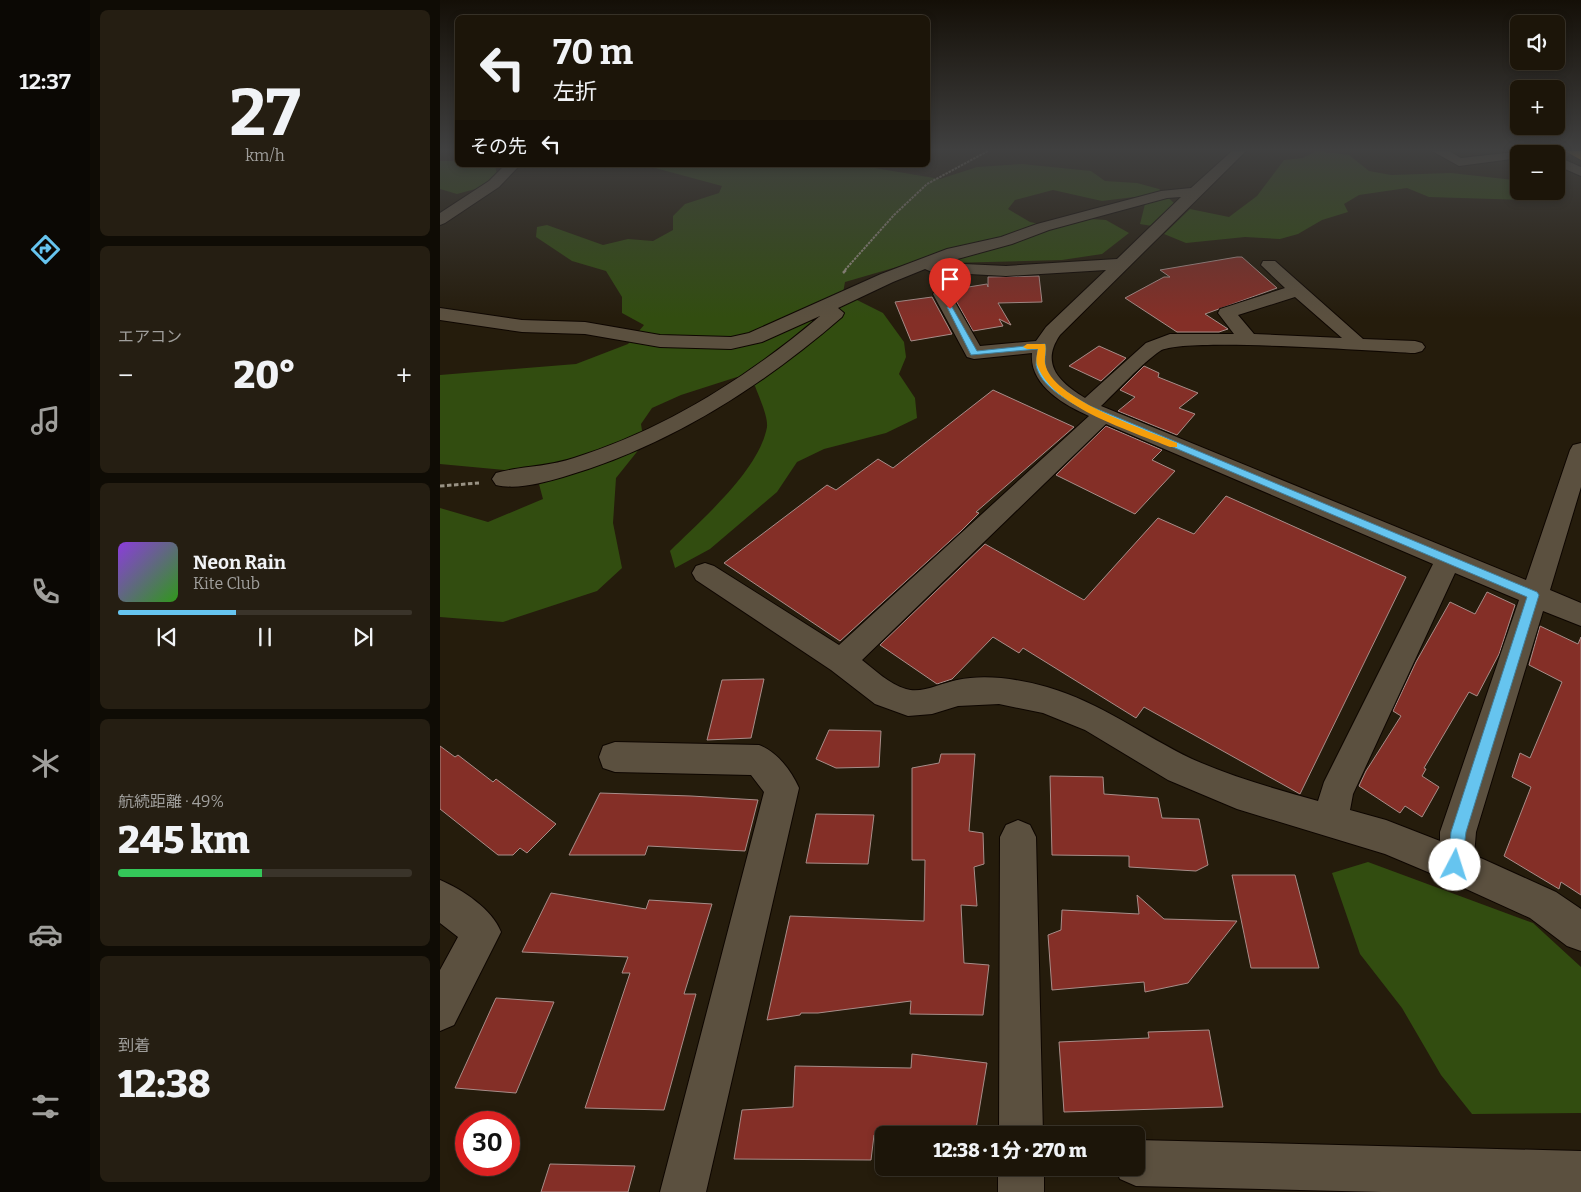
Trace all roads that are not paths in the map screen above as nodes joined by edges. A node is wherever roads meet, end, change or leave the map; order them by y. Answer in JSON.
{"nodes":[{"id":1,"x":460,"y":207,"type":"edge"},
{"id":2,"x":1121,"y":207,"type":"edge"},
{"id":3,"x":1181,"y":207,"type":"edge"},
{"id":4,"x":440,"y":220,"type":"edge"},
{"id":5,"x":1125,"y":263,"type":"junction"},
{"id":6,"x":1269,"y":265,"type":"dead end"},
{"id":7,"x":916,"y":266,"type":"junction"},
{"id":8,"x":1297,"y":290,"type":"junction"},
{"id":9,"x":942,"y":294,"type":"dead end"},
{"id":10,"x":853,"y":295,"type":"junction"},
{"id":11,"x":440,"y":314,"type":"edge"},
{"id":12,"x":1248,"y":340,"type":"junction"},
{"id":13,"x":1356,"y":344,"type":"junction"},
{"id":14,"x":1042,"y":346,"type":"junction"},
{"id":15,"x":1415,"y":347,"type":"dead end"},
{"id":16,"x":1095,"y":412,"type":"junction"},
{"id":17,"x":1581,"y":450,"type":"edge"},
{"id":18,"x":504,"y":479,"type":"road end"},
{"id":19,"x":1448,"y":560,"type":"junction"},
{"id":20,"x":705,"y":573,"type":"dead end"},
{"id":21,"x":1533,"y":595,"type":"junction"},
{"id":22,"x":1581,"y":615,"type":"edge"},
{"id":23,"x":841,"y":661,"type":"junction"},
{"id":24,"x":615,"y":757,"type":"dead end"},
{"id":25,"x":1331,"y":820,"type":"junction"},
{"id":26,"x":1018,"y":837,"type":"dead end"},
{"id":27,"x":1455,"y":865,"type":"junction"},
{"id":28,"x":440,"y":899,"type":"edge"},
{"id":29,"x":1581,"y":932,"type":"edge"},
{"id":30,"x":440,"y":1011,"type":"edge"},
{"id":31,"x":1021,"y":1126,"type":"edge"},
{"id":32,"x":1145,"y":1163,"type":"edge"},
{"id":33,"x":1581,"y":1174,"type":"edge"},
{"id":34,"x":1021,"y":1176,"type":"edge"},
{"id":35,"x":683,"y":1192,"type":"edge"},
{"id":36,"x":1021,"y":1192,"type":"edge"}],
"edges":[{"from":1,"to":4,"type":"street"},
{"from":2,"to":7,"type":"street"},
{"from":3,"to":5,"type":"street"},
{"from":5,"to":7,"type":"street"},
{"from":5,"to":14,"type":"street"},
{"from":6,"to":8,"type":"street"},
{"from":7,"to":10,"type":"street"},
{"from":8,"to":12,"type":"street"},
{"from":8,"to":13,"type":"street"},
{"from":9,"to":14,"type":"street"},
{"from":10,"to":11,"type":"street"},
{"from":10,"to":18,"type":"street"},
{"from":12,"to":13,"type":"street"},
{"from":12,"to":16,"type":"street"},
{"from":13,"to":15,"type":"street"},
{"from":14,"to":16,"type":"street"},
{"from":16,"to":19,"type":"street"},
{"from":16,"to":23,"type":"street"},
{"from":17,"to":21,"type":"street"},
{"from":19,"to":21,"type":"street"},
{"from":19,"to":25,"type":"street"},
{"from":20,"to":23,"type":"street"},
{"from":21,"to":22,"type":"street"},
{"from":21,"to":27,"type":"street"},
{"from":23,"to":25,"type":"street"},
{"from":24,"to":35,"type":"street"},
{"from":25,"to":27,"type":"street"},
{"from":26,"to":31,"type":"street"},
{"from":27,"to":29,"type":"street"},
{"from":28,"to":30,"type":"street"},
{"from":32,"to":33,"type":"street"},
{"from":34,"to":36,"type":"street"}]}
